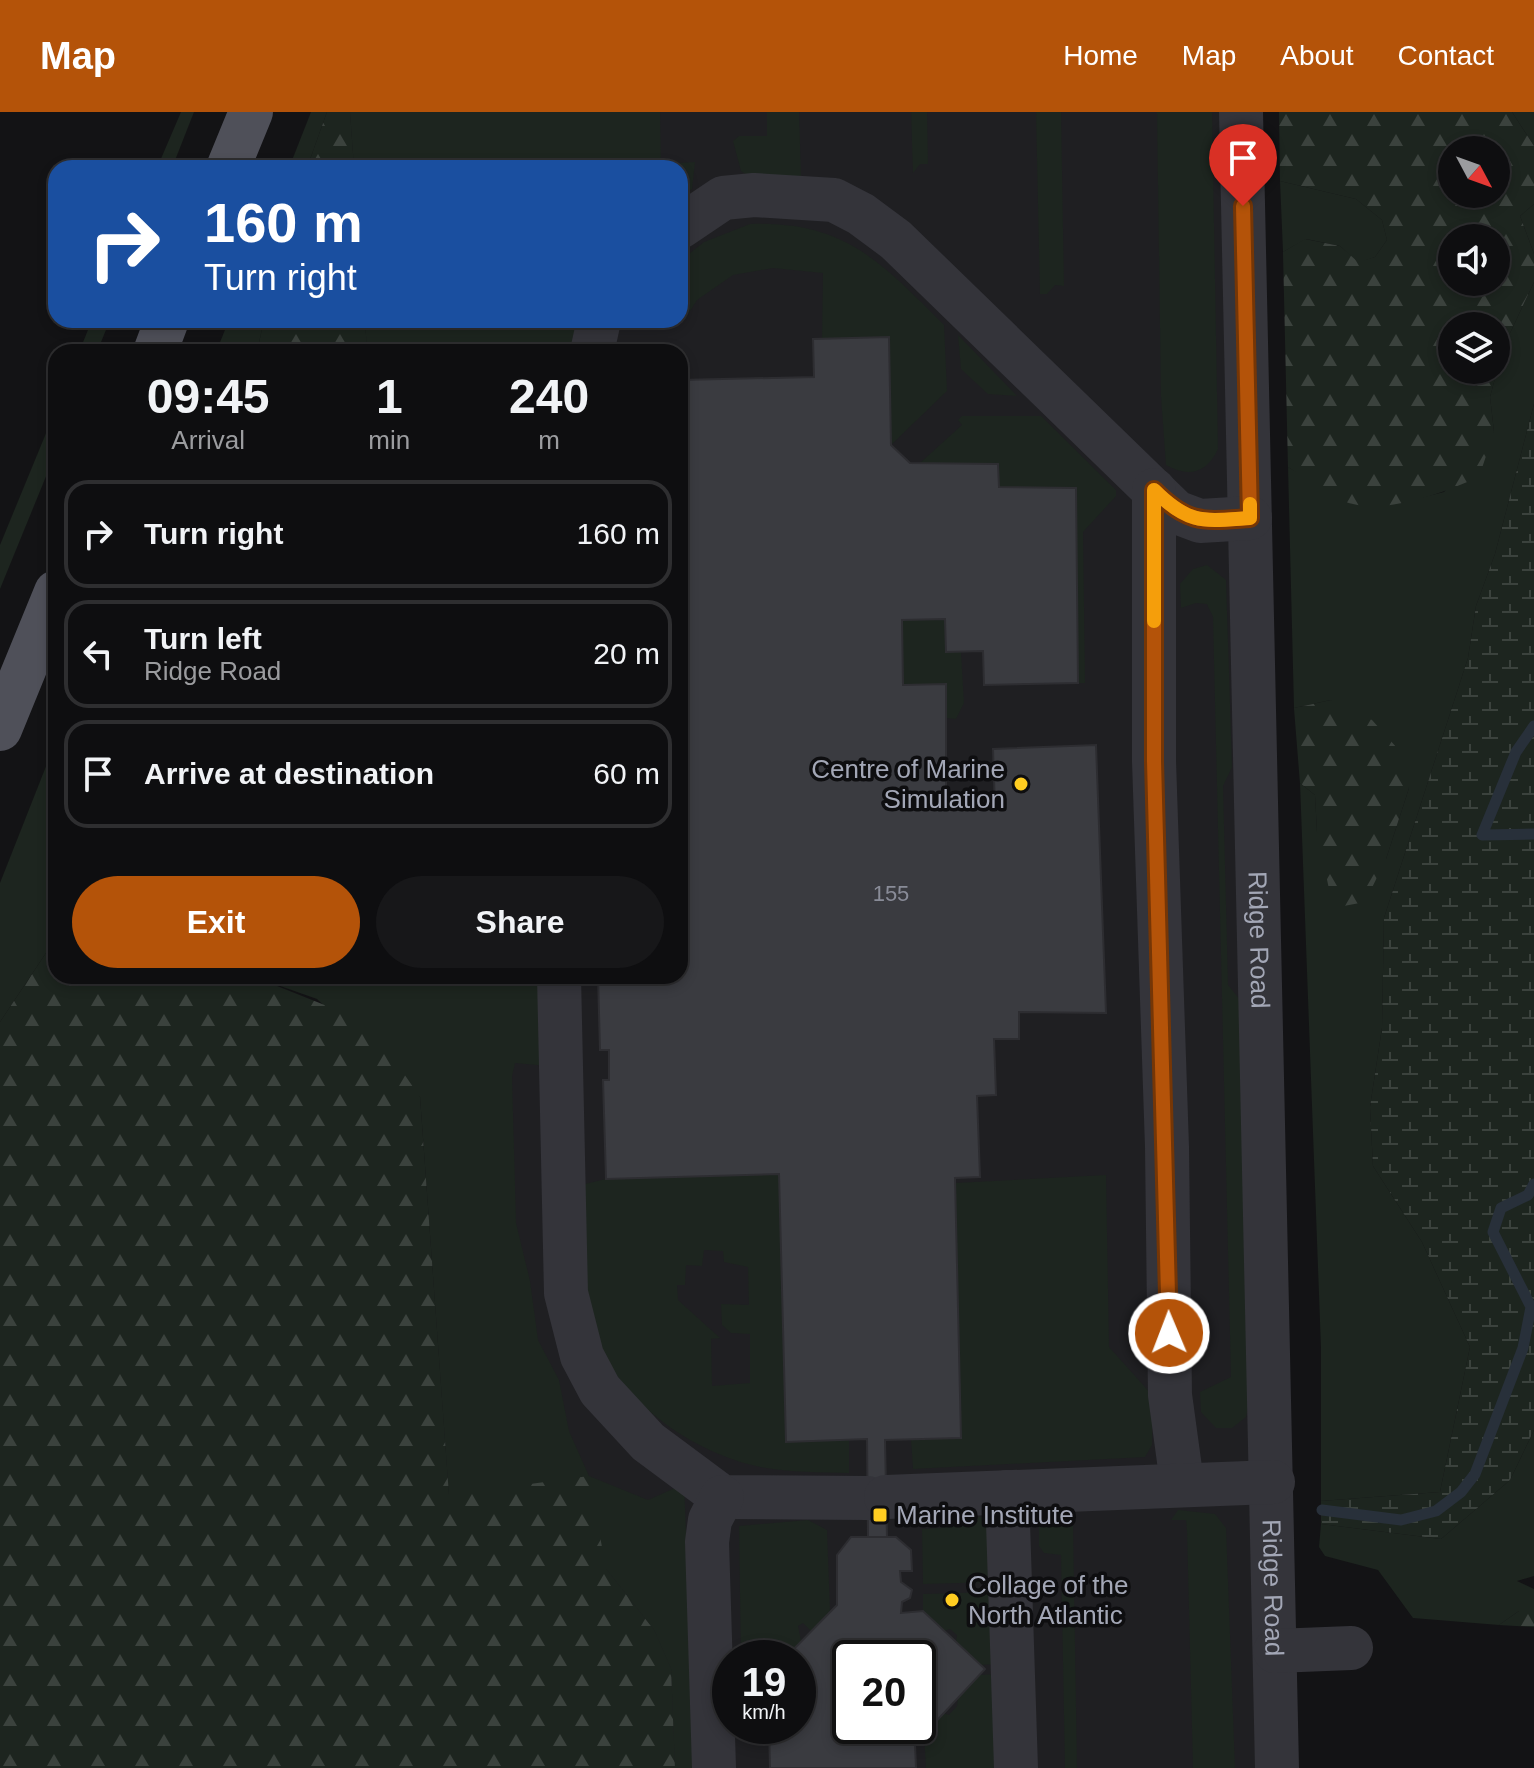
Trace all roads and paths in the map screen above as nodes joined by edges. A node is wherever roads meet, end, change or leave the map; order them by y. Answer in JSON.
{"nodes":[{"id":1,"x":251,"y":112,"type":"edge"},
{"id":2,"x":1241,"y":112,"type":"edge"},
{"id":3,"x":231,"y":160,"type":"edge"},
{"id":4,"x":688,"y":222,"type":"edge"},
{"id":5,"x":1154,"y":490,"type":"junction"},
{"id":6,"x":1250,"y":518,"type":"junction"},
{"id":7,"x":48,"y":612,"type":"edge"},
{"id":8,"x":0,"y":729,"type":"edge"},
{"id":9,"x":559,"y":984,"type":"edge"},
{"id":10,"x":1273,"y":1482,"type":"junction"},
{"id":11,"x":1182,"y":1483,"type":"junction"},
{"id":12,"x":1007,"y":1492,"type":"junction"},
{"id":13,"x":722,"y":1497,"type":"junction"},
{"id":14,"x":1351,"y":1648,"type":"dead end"},
{"id":15,"x":1275,"y":1651,"type":"junction"},
{"id":16,"x":714,"y":1768,"type":"edge"},
{"id":17,"x":1016,"y":1768,"type":"edge"},
{"id":18,"x":1277,"y":1768,"type":"edge"}],
"edges":[{"from":1,"to":3,"type":"main road"},
{"from":2,"to":6,"type":"street","name":"Ridge Road"},
{"from":4,"to":5,"type":"street"},
{"from":5,"to":6,"type":"street"},
{"from":5,"to":11,"type":"street"},
{"from":6,"to":10,"type":"street","name":"Ridge Road"},
{"from":7,"to":8,"type":"main road"},
{"from":9,"to":13,"type":"street"},
{"from":10,"to":11,"type":"street"},
{"from":10,"to":15,"type":"street","name":"Ridge Road"},
{"from":11,"to":12,"type":"street"},
{"from":12,"to":13,"type":"street"},
{"from":12,"to":17,"type":"street"},
{"from":13,"to":16,"type":"street"},
{"from":14,"to":15,"type":"street"},
{"from":15,"to":18,"type":"street","name":"Ridge Road"}]}
